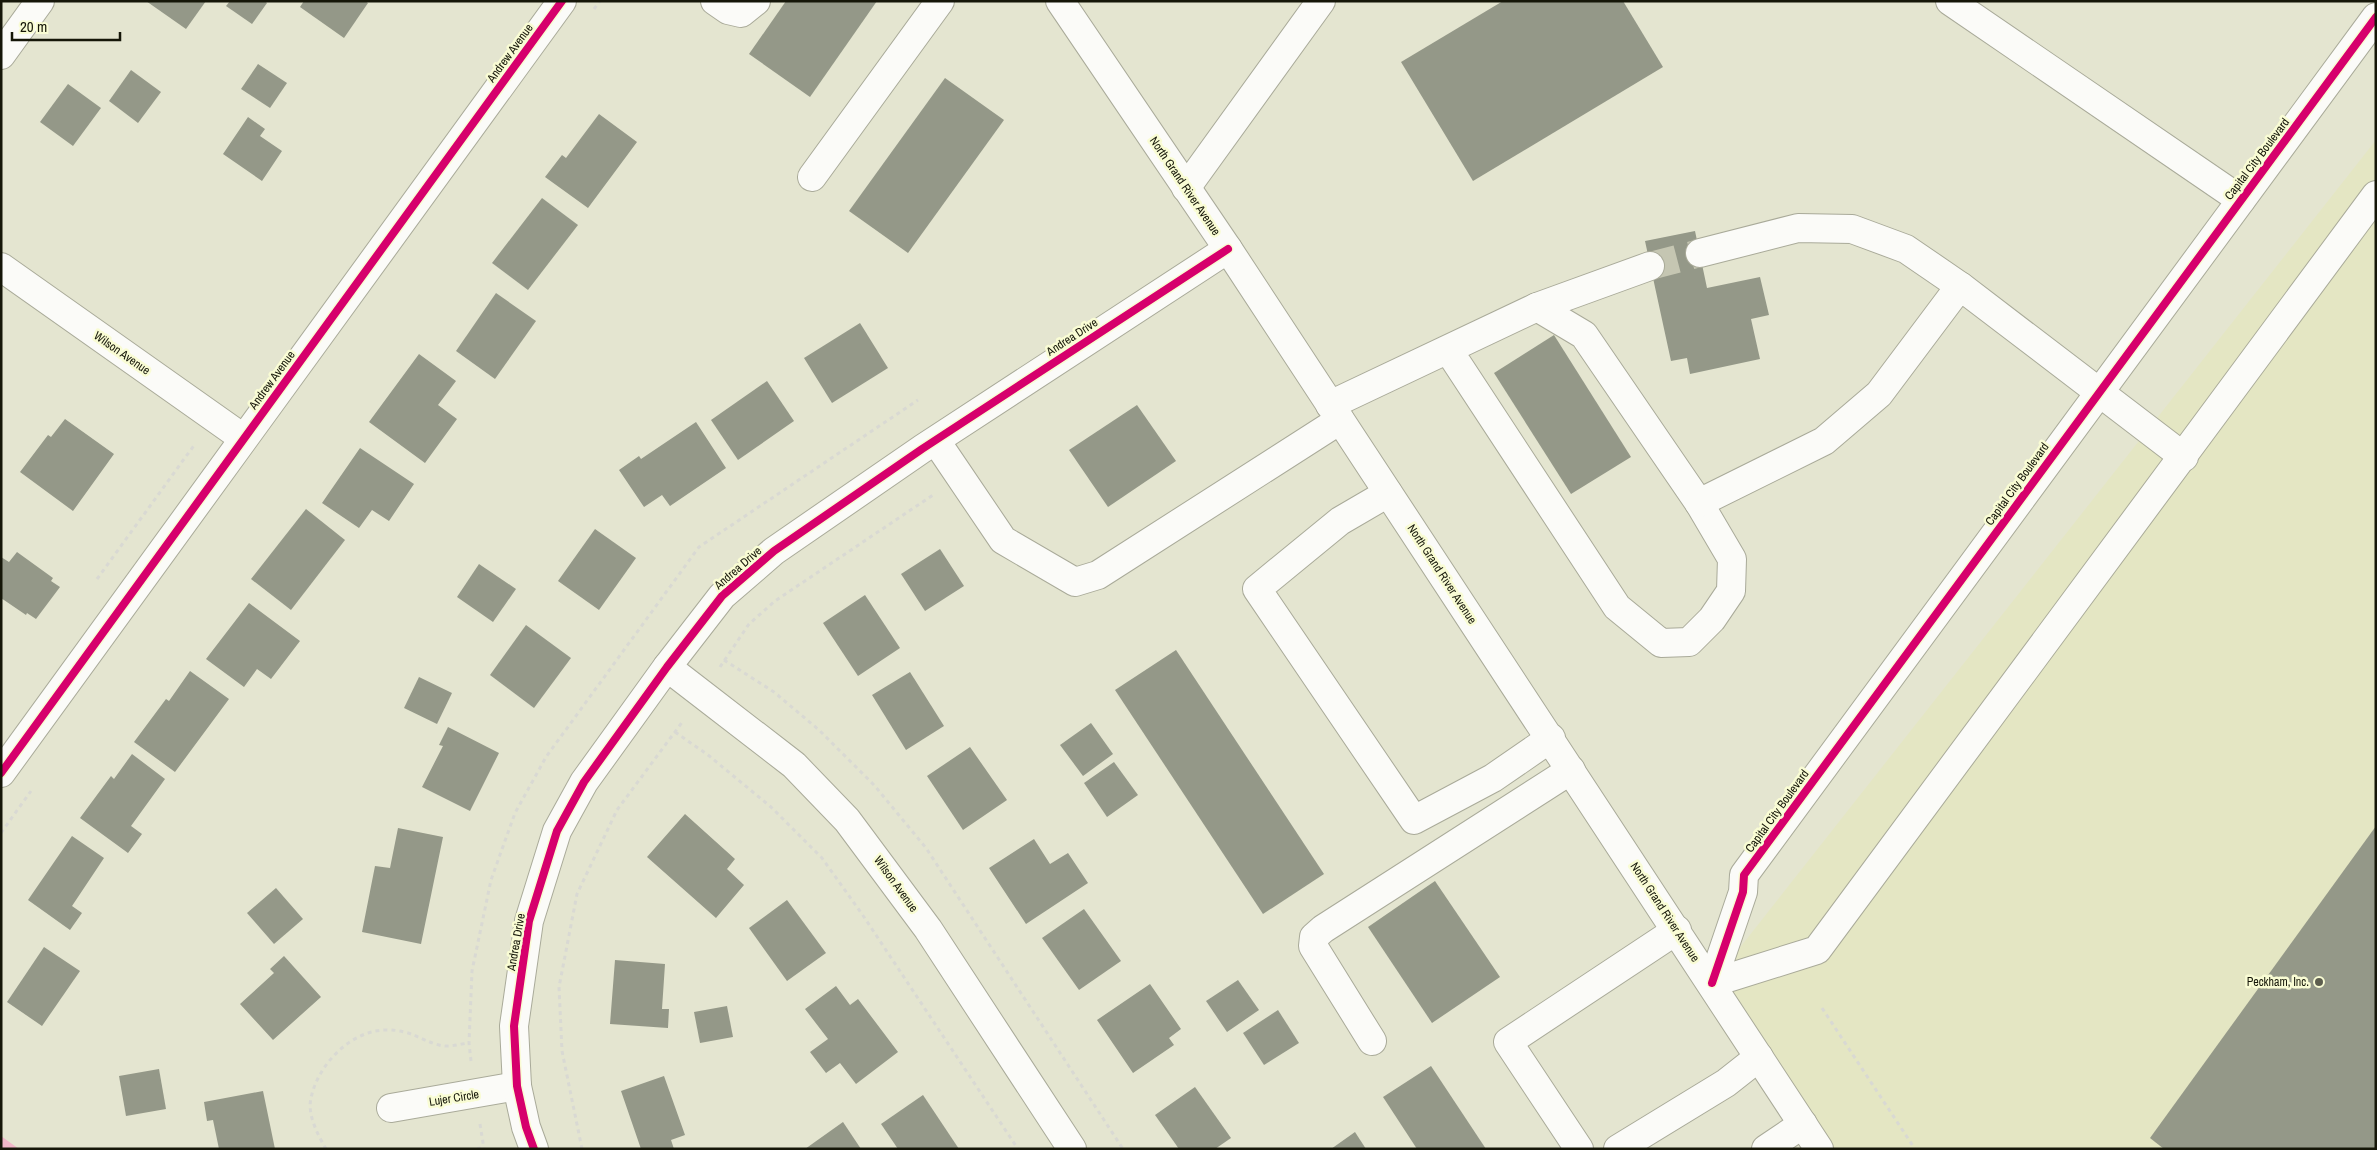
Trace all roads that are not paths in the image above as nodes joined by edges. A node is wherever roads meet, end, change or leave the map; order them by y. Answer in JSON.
{"nodes":[{"id":1,"x":40,"y":1,"type":"edge"},
{"id":2,"x":562,"y":1,"type":"edge"},
{"id":3,"x":715,"y":1,"type":"edge"},
{"id":4,"x":756,"y":1,"type":"edge"},
{"id":5,"x":940,"y":1,"type":"edge"},
{"id":6,"x":1060,"y":1,"type":"edge"},
{"id":7,"x":1321,"y":1,"type":"edge"},
{"id":8,"x":1950,"y":1,"type":"edge"},
{"id":9,"x":2376,"y":17,"type":"edge"},
{"id":10,"x":1,"y":56,"type":"edge"},
{"id":11,"x":812,"y":177,"type":"dead end"},
{"id":12,"x":1186,"y":188,"type":"junction"},
{"id":13,"x":2376,"y":195,"type":"edge"},
{"id":14,"x":2241,"y":200,"type":"junction"},
{"id":15,"x":1228,"y":249,"type":"junction"},
{"id":16,"x":1700,"y":252,"type":"tunnel mouth"},
{"id":17,"x":1650,"y":266,"type":"tunnel mouth"},
{"id":18,"x":1,"y":267,"type":"edge"},
{"id":19,"x":1960,"y":286,"type":"junction"},
{"id":20,"x":1537,"y":307,"type":"junction"},
{"id":21,"x":1449,"y":350,"type":"junction"},
{"id":22,"x":2098,"y":392,"type":"junction"},
{"id":23,"x":1335,"y":413,"type":"junction"},
{"id":24,"x":243,"y":438,"type":"junction"},
{"id":25,"x":936,"y":441,"type":"junction"},
{"id":26,"x":2184,"y":457,"type":"junction"},
{"id":27,"x":1388,"y":493,"type":"junction"},
{"id":28,"x":1699,"y":503,"type":"junction"},
{"id":29,"x":667,"y":667,"type":"junction"},
{"id":30,"x":1551,"y":738,"type":"junction"},
{"id":31,"x":1571,"y":770,"type":"junction"},
{"id":32,"x":1,"y":774,"type":"edge"},
{"id":33,"x":1677,"y":930,"type":"junction"},
{"id":34,"x":1712,"y":983,"type":"junction"},
{"id":35,"x":1372,"y":1041,"type":"dead end"},
{"id":36,"x":1760,"y":1057,"type":"junction"},
{"id":37,"x":518,"y":1086,"type":"junction"},
{"id":38,"x":391,"y":1108,"type":"dead end"},
{"id":39,"x":1803,"y":1124,"type":"junction"},
{"id":40,"x":534,"y":1149,"type":"edge"},
{"id":41,"x":1072,"y":1149,"type":"edge"},
{"id":42,"x":1580,"y":1149,"type":"edge"},
{"id":43,"x":1618,"y":1149,"type":"edge"},
{"id":44,"x":1766,"y":1149,"type":"edge"},
{"id":45,"x":1820,"y":1149,"type":"edge"}],
"edges":[{"from":1,"to":10,"type":"street"},
{"from":2,"to":24,"type":"street","name":"Andrew Avenue"},
{"from":3,"to":4,"type":"street"},
{"from":5,"to":11,"type":"street"},
{"from":6,"to":12,"type":"street","name":"North Grand River Avenue"},
{"from":7,"to":12,"type":"street"},
{"from":8,"to":14,"type":"street"},
{"from":9,"to":14,"type":"street","name":"Capital City Boulevard"},
{"from":12,"to":15,"type":"street","name":"North Grand River Avenue"},
{"from":13,"to":26,"type":"street"},
{"from":14,"to":22,"type":"street","name":"Capital City Boulevard"},
{"from":15,"to":23,"type":"street","name":"North Grand River Avenue"},
{"from":15,"to":25,"type":"street","name":"Andrea Drive"},
{"from":16,"to":19,"type":"street"},
{"from":17,"to":20,"type":"street"},
{"from":18,"to":24,"type":"street","name":"Wilson Avenue"},
{"from":19,"to":22,"type":"street"},
{"from":19,"to":28,"type":"street"},
{"from":20,"to":21,"type":"street"},
{"from":20,"to":28,"type":"street"},
{"from":21,"to":23,"type":"street"},
{"from":21,"to":28,"type":"street"},
{"from":22,"to":26,"type":"street"},
{"from":22,"to":34,"type":"street","name":"Capital City Boulevard"},
{"from":23,"to":25,"type":"street"},
{"from":23,"to":27,"type":"street","name":"North Grand River Avenue"},
{"from":24,"to":32,"type":"street","name":"Andrew Avenue"},
{"from":25,"to":29,"type":"street","name":"Andrea Drive"},
{"from":26,"to":34,"type":"street"},
{"from":27,"to":30,"type":"street","name":"North Grand River Avenue"},
{"from":27,"to":30,"type":"street"},
{"from":29,"to":37,"type":"street","name":"Andrea Drive"},
{"from":29,"to":41,"type":"street","name":"Wilson Avenue"},
{"from":30,"to":31,"type":"street","name":"North Grand River Avenue"},
{"from":31,"to":33,"type":"street","name":"North Grand River Avenue"},
{"from":31,"to":35,"type":"street"},
{"from":33,"to":34,"type":"street","name":"North Grand River Avenue"},
{"from":33,"to":42,"type":"street"},
{"from":34,"to":36,"type":"street","name":"North Grand River Avenue"},
{"from":36,"to":39,"type":"street","name":"North Grand River Avenue"},
{"from":36,"to":43,"type":"street"},
{"from":37,"to":38,"type":"street","name":"Lujer Circle"},
{"from":37,"to":40,"type":"street","name":"Andrea Drive"},
{"from":39,"to":44,"type":"street"},
{"from":39,"to":45,"type":"street","name":"North Grand River Avenue"}]}
